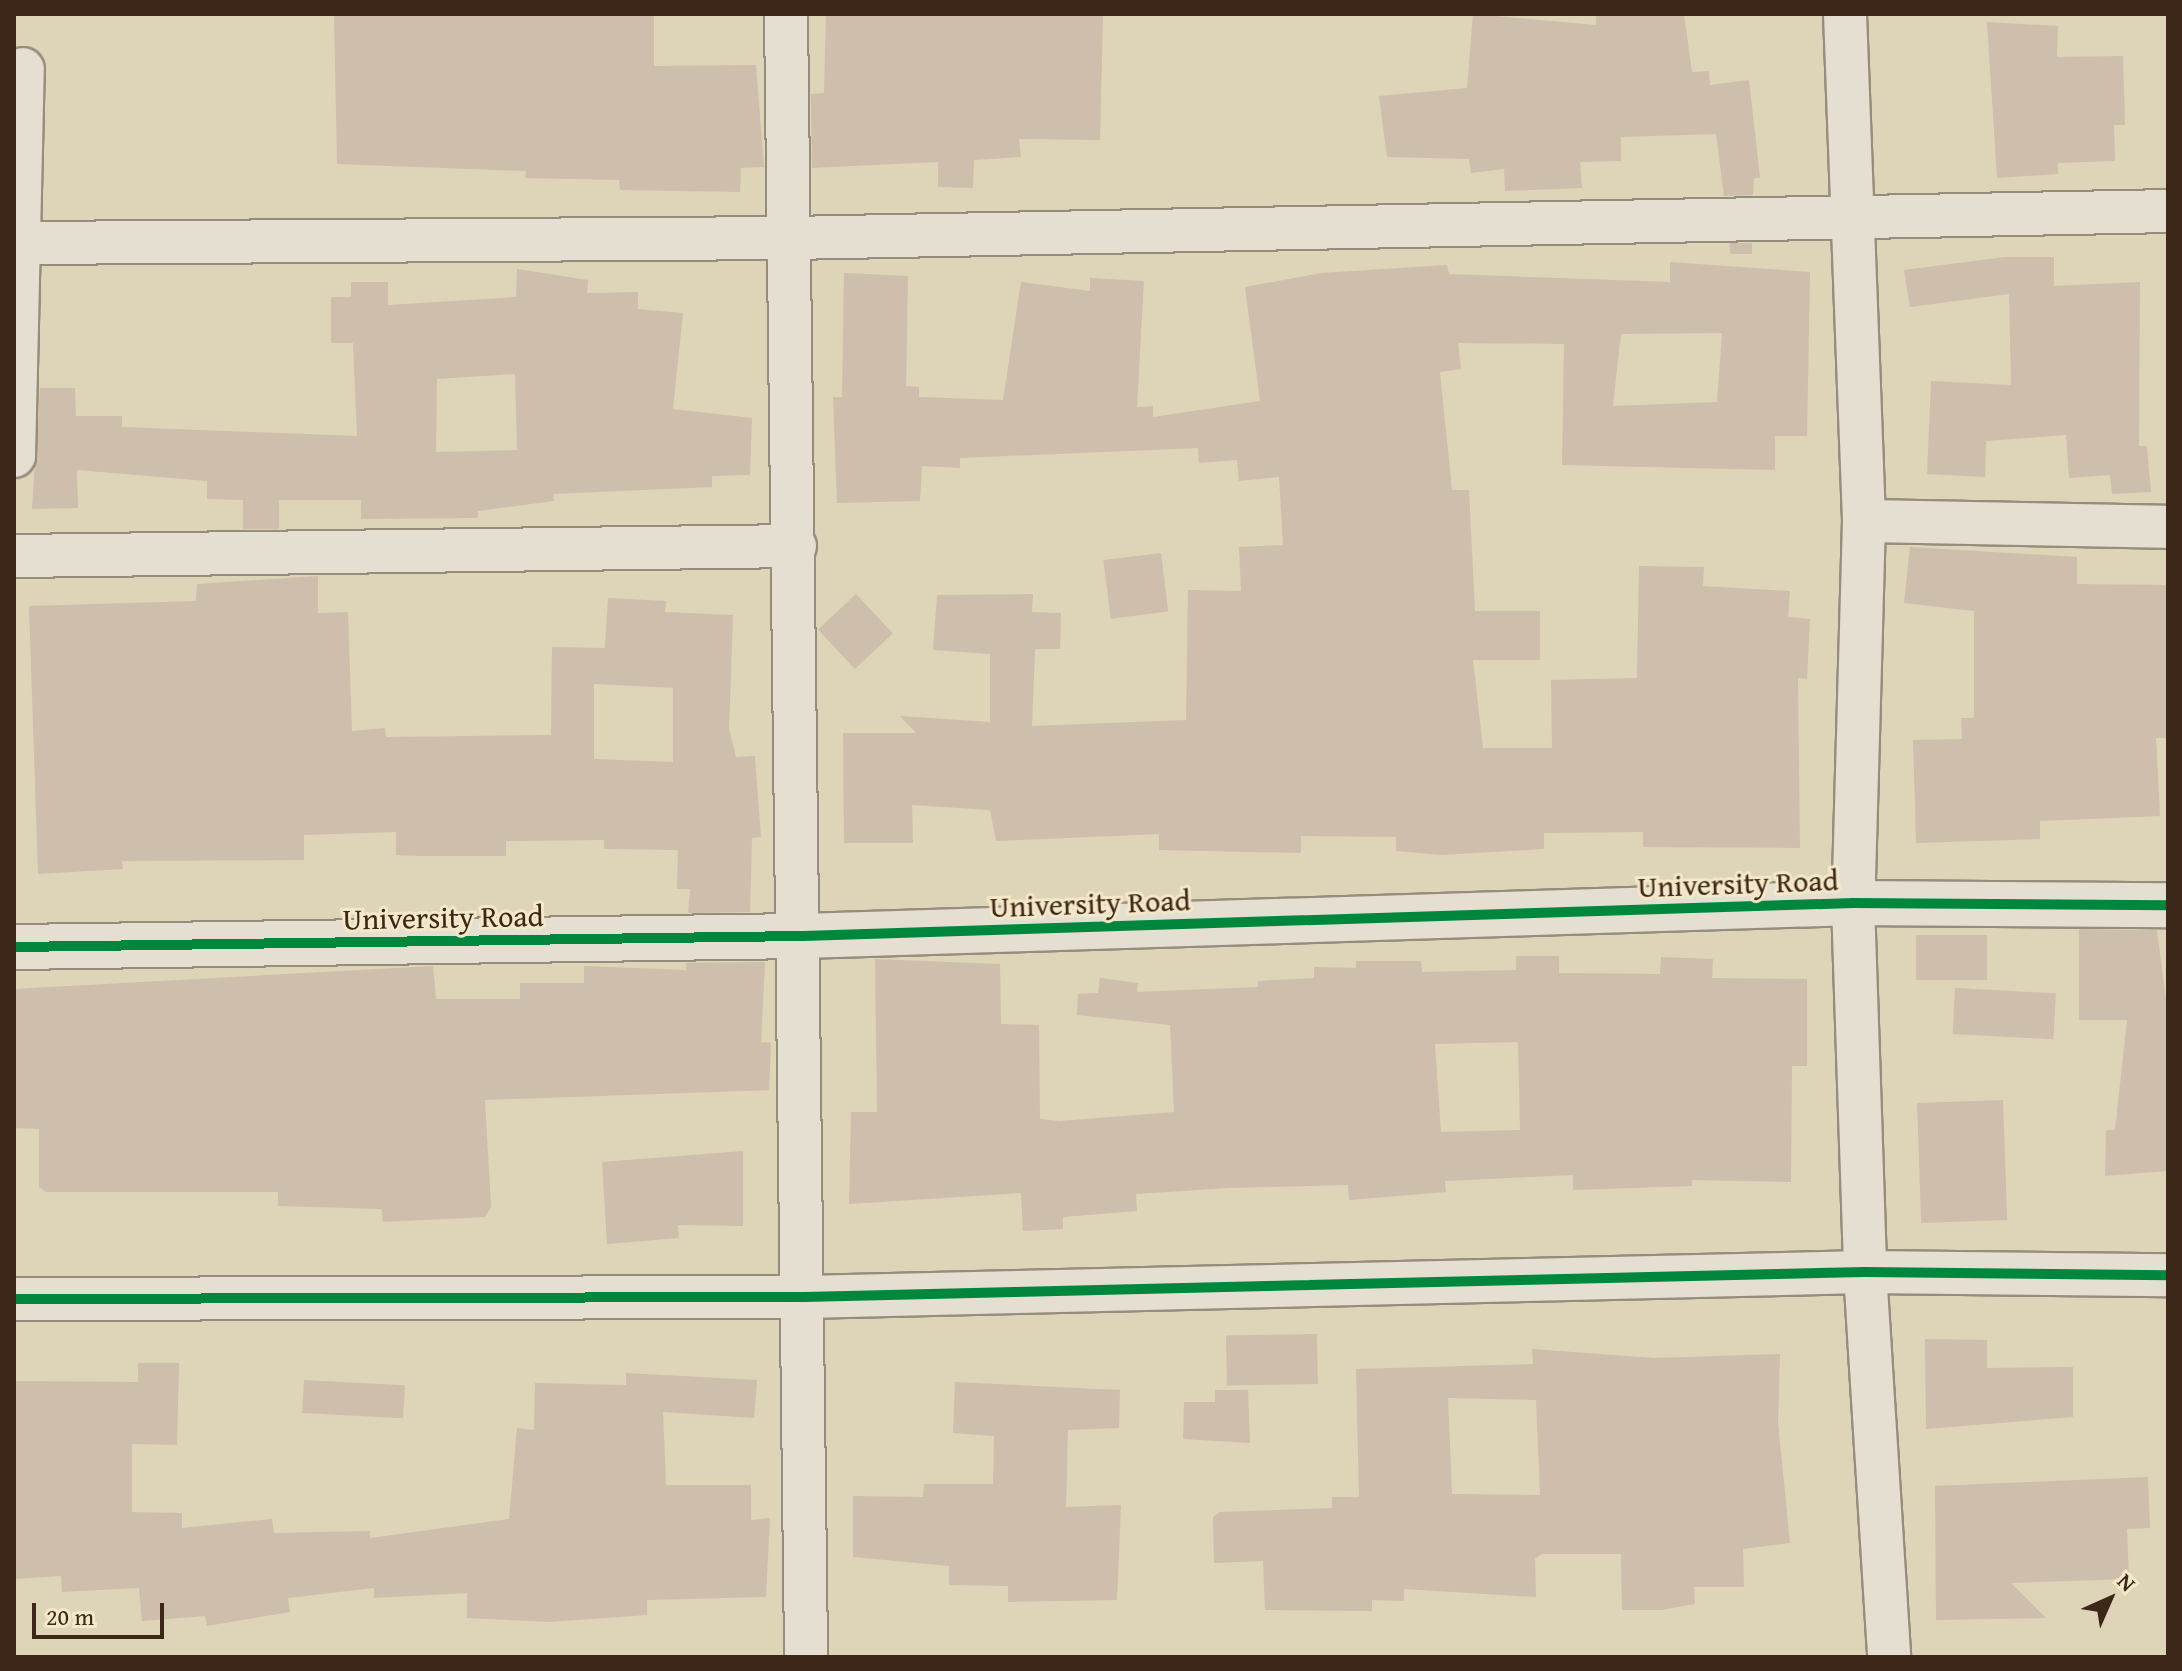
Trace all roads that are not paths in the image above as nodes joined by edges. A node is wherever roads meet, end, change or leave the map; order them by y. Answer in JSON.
{"nodes":[{"id":1,"x":786,"y":14,"type":"edge"},
{"id":2,"x":1845,"y":14,"type":"edge"},
{"id":3,"x":23,"y":69,"type":"dead end"},
{"id":4,"x":18,"y":184,"type":"edge"},
{"id":5,"x":2168,"y":211,"type":"edge"},
{"id":6,"x":1850,"y":215,"type":"junction"},
{"id":7,"x":790,"y":238,"type":"junction"},
{"id":8,"x":20,"y":243,"type":"junction"},
{"id":9,"x":14,"y":456,"type":"edge"},
{"id":10,"x":1864,"y":521,"type":"junction"},
{"id":11,"x":2168,"y":527,"type":"edge"},
{"id":12,"x":795,"y":546,"type":"junction"},
{"id":13,"x":14,"y":556,"type":"edge"},
{"id":14,"x":1853,"y":903,"type":"junction"},
{"id":15,"x":2168,"y":905,"type":"edge"},
{"id":16,"x":803,"y":936,"type":"junction"},
{"id":17,"x":14,"y":947,"type":"edge"},
{"id":18,"x":1865,"y":1272,"type":"junction"},
{"id":19,"x":2168,"y":1275,"type":"edge"},
{"id":20,"x":804,"y":1297,"type":"junction"},
{"id":21,"x":14,"y":1299,"type":"edge"},
{"id":22,"x":806,"y":1657,"type":"edge"},
{"id":23,"x":1889,"y":1657,"type":"edge"}],
"edges":[{"from":1,"to":7,"type":"street"},
{"from":2,"to":6,"type":"street"},
{"from":3,"to":4,"type":"street"},
{"from":4,"to":8,"type":"street"},
{"from":5,"to":6,"type":"street"},
{"from":6,"to":7,"type":"street"},
{"from":6,"to":10,"type":"street"},
{"from":7,"to":8,"type":"street"},
{"from":7,"to":12,"type":"street"},
{"from":8,"to":9,"type":"street"},
{"from":10,"to":11,"type":"street"},
{"from":10,"to":14,"type":"street"},
{"from":12,"to":13,"type":"street"},
{"from":12,"to":16,"type":"street"},
{"from":14,"to":15,"type":"street","name":"University Road"},
{"from":14,"to":16,"type":"street","name":"University Road"},
{"from":14,"to":18,"type":"street"},
{"from":16,"to":17,"type":"street","name":"University Road"},
{"from":16,"to":20,"type":"street"},
{"from":18,"to":19,"type":"street"},
{"from":18,"to":20,"type":"street"},
{"from":18,"to":23,"type":"street"},
{"from":20,"to":21,"type":"street"},
{"from":20,"to":22,"type":"street"}]}
